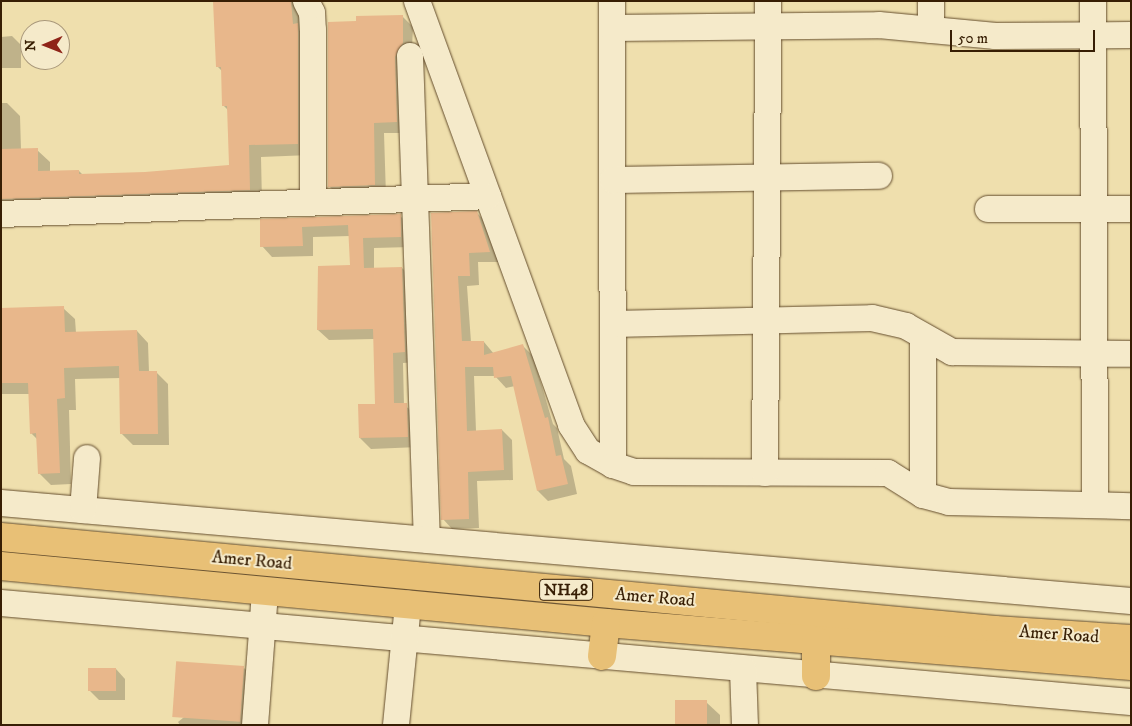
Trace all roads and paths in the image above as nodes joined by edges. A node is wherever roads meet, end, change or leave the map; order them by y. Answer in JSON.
{"nodes":[{"id":1,"x":306,"y":1,"type":"edge"},
{"id":2,"x":417,"y":1,"type":"edge"},
{"id":3,"x":612,"y":1,"type":"edge"},
{"id":4,"x":931,"y":1,"type":"edge"},
{"id":5,"x":1093,"y":1,"type":"edge"},
{"id":6,"x":768,"y":14,"type":"edge"},
{"id":7,"x":612,"y":28,"type":"junction"},
{"id":8,"x":931,"y":30,"type":"junction"},
{"id":9,"x":1094,"y":35,"type":"junction"},
{"id":10,"x":1131,"y":35,"type":"edge"},
{"id":11,"x":410,"y":56,"type":"dead end"},
{"id":12,"x":879,"y":176,"type":"dead end"},
{"id":13,"x":767,"y":178,"type":"junction"},
{"id":14,"x":613,"y":180,"type":"junction"},
{"id":15,"x":488,"y":196,"type":"junction"},
{"id":16,"x":413,"y":200,"type":"junction"},
{"id":17,"x":313,"y":202,"type":"junction"},
{"id":18,"x":1131,"y":208,"type":"edge"},
{"id":19,"x":988,"y":209,"type":"dead end"},
{"id":20,"x":1094,"y":209,"type":"junction"},
{"id":21,"x":1,"y":214,"type":"edge"},
{"id":22,"x":766,"y":321,"type":"junction"},
{"id":23,"x":614,"y":324,"type":"junction"},
{"id":24,"x":923,"y":337,"type":"junction"},
{"id":25,"x":1095,"y":353,"type":"junction"},
{"id":26,"x":1131,"y":354,"type":"edge"},
{"id":27,"x":87,"y":458,"type":"dead end"},
{"id":28,"x":613,"y":465,"type":"junction"},
{"id":29,"x":765,"y":473,"type":"junction"},
{"id":30,"x":923,"y":495,"type":"junction"},
{"id":31,"x":1,"y":504,"type":"edge"},
{"id":32,"x":1095,"y":505,"type":"junction"},
{"id":33,"x":1131,"y":506,"type":"edge"},
{"id":34,"x":83,"y":510,"type":"junction"},
{"id":35,"x":1,"y":537,"type":"edge"},
{"id":36,"x":427,"y":540,"type":"junction"},
{"id":37,"x":1,"y":566,"type":"edge"},
{"id":38,"x":265,"y":591,"type":"junction"},
{"id":39,"x":1131,"y":601,"type":"edge"},
{"id":40,"x":1,"y":602,"type":"edge"},
{"id":41,"x":408,"y":604,"type":"junction"},
{"id":42,"x":606,"y":623,"type":"junction"},
{"id":43,"x":262,"y":625,"type":"junction"},
{"id":44,"x":403,"y":638,"type":"junction"},
{"id":45,"x":1131,"y":640,"type":"edge"},
{"id":46,"x":816,"y":641,"type":"junction"},
{"id":47,"x":602,"y":656,"type":"junction"},
{"id":48,"x":1131,"y":666,"type":"edge"},
{"id":49,"x":742,"y":669,"type":"junction"},
{"id":50,"x":816,"y":676,"type":"junction"},
{"id":51,"x":1131,"y":702,"type":"edge"},
{"id":52,"x":255,"y":725,"type":"edge"},
{"id":53,"x":396,"y":725,"type":"edge"},
{"id":54,"x":744,"y":725,"type":"edge"}],
"edges":[{"from":1,"to":17,"type":"street"},
{"from":2,"to":15,"type":"street"},
{"from":3,"to":7,"type":"street"},
{"from":4,"to":8,"type":"street"},
{"from":5,"to":9,"type":"street"},
{"from":6,"to":7,"type":"street"},
{"from":6,"to":8,"type":"street"},
{"from":6,"to":13,"type":"street"},
{"from":7,"to":14,"type":"street"},
{"from":8,"to":9,"type":"street"},
{"from":9,"to":10,"type":"street"},
{"from":9,"to":20,"type":"street"},
{"from":11,"to":16,"type":"street"},
{"from":12,"to":13,"type":"street"},
{"from":13,"to":14,"type":"street"},
{"from":13,"to":22,"type":"street"},
{"from":14,"to":23,"type":"street"},
{"from":15,"to":16,"type":"street"},
{"from":15,"to":28,"type":"street"},
{"from":16,"to":17,"type":"street"},
{"from":16,"to":36,"type":"street"},
{"from":17,"to":21,"type":"street"},
{"from":18,"to":20,"type":"street"},
{"from":19,"to":20,"type":"street"},
{"from":20,"to":25,"type":"street"},
{"from":22,"to":23,"type":"street"},
{"from":22,"to":24,"type":"street"},
{"from":22,"to":29,"type":"street"},
{"from":23,"to":28,"type":"street"},
{"from":24,"to":25,"type":"street"},
{"from":24,"to":30,"type":"street"},
{"from":25,"to":26,"type":"street"},
{"from":25,"to":32,"type":"street"},
{"from":27,"to":34,"type":"street"},
{"from":28,"to":29,"type":"street"},
{"from":29,"to":30,"type":"street"},
{"from":30,"to":32,"type":"street"},
{"from":31,"to":34,"type":"street"},
{"from":32,"to":33,"type":"street"},
{"from":34,"to":36,"type":"street"},
{"from":35,"to":45,"type":"highway","name":"Amer Road","number":"NH48"},
{"from":36,"to":39,"type":"street"},
{"from":37,"to":38,"type":"highway","name":"Amer Road","number":"NH48"},
{"from":38,"to":41,"type":"highway","name":"Amer Road","number":"NH48"},
{"from":38,"to":43,"type":"street"},
{"from":40,"to":43,"type":"street"},
{"from":41,"to":42,"type":"highway","name":"Amer Road","number":"NH48"},
{"from":41,"to":44,"type":"street"},
{"from":42,"to":46,"type":"highway","name":"Amer Road","number":"NH48"},
{"from":42,"to":47,"type":"highway"},
{"from":43,"to":44,"type":"street"},
{"from":43,"to":52,"type":"street"},
{"from":44,"to":47,"type":"street"},
{"from":44,"to":53,"type":"street"},
{"from":46,"to":48,"type":"highway","name":"Amer Road","number":"NH48"},
{"from":46,"to":50,"type":"highway"},
{"from":47,"to":49,"type":"street"},
{"from":49,"to":50,"type":"street"},
{"from":49,"to":54,"type":"street"},
{"from":50,"to":51,"type":"street"}]}
